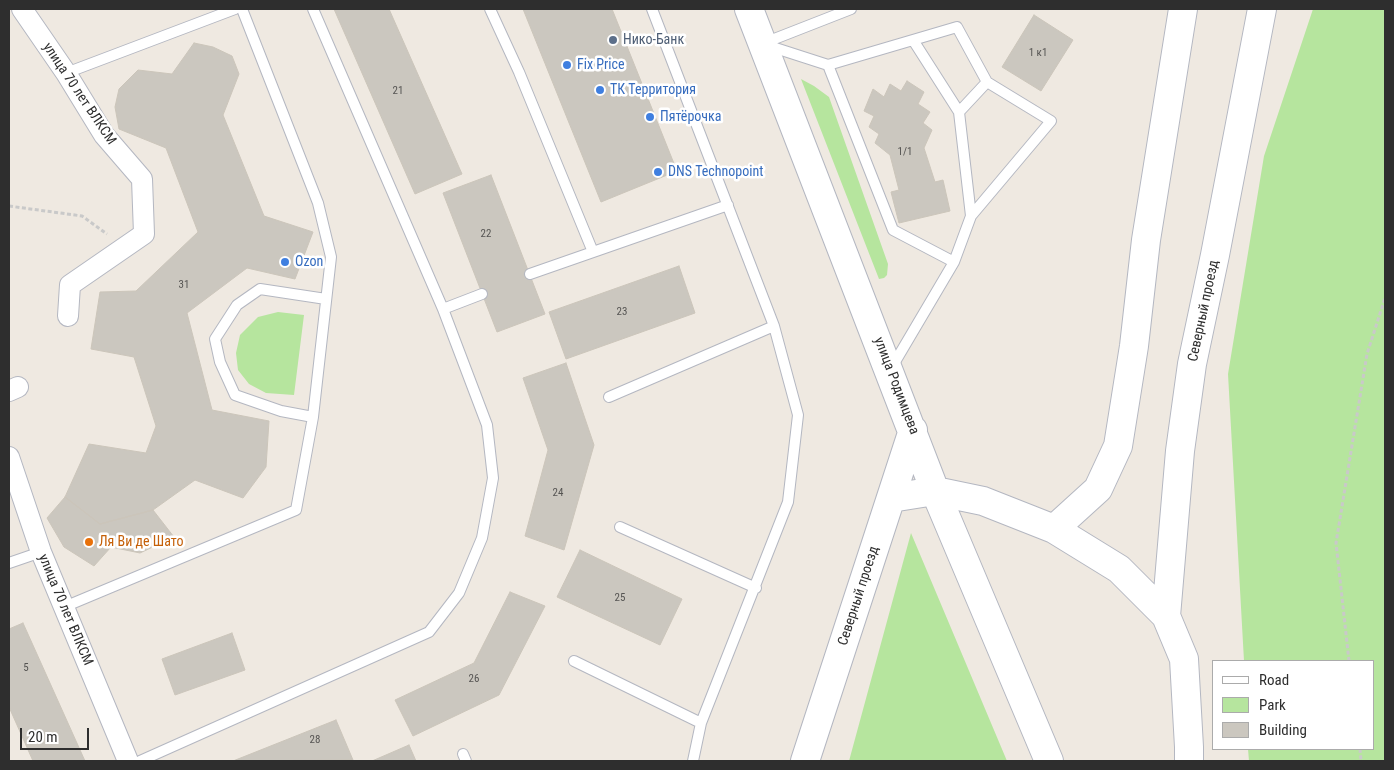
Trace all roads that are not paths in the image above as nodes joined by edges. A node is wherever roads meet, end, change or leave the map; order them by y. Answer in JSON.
{"nodes":[{"id":1,"x":22,"y":9,"type":"edge"},
{"id":2,"x":235,"y":9,"type":"edge"},
{"id":3,"x":242,"y":9,"type":"edge"},
{"id":4,"x":312,"y":9,"type":"edge"},
{"id":5,"x":490,"y":9,"type":"edge"},
{"id":6,"x":652,"y":9,"type":"edge"},
{"id":7,"x":749,"y":9,"type":"edge"},
{"id":8,"x":851,"y":9,"type":"edge"},
{"id":9,"x":1183,"y":9,"type":"edge"},
{"id":10,"x":1262,"y":9,"type":"edge"},
{"id":11,"x":913,"y":40,"type":"junction"},
{"id":12,"x":763,"y":44,"type":"junction"},
{"id":13,"x":828,"y":65,"type":"junction"},
{"id":14,"x":66,"y":73,"type":"junction"},
{"id":15,"x":987,"y":82,"type":"junction"},
{"id":16,"x":959,"y":112,"type":"junction"},
{"id":17,"x":728,"y":205,"type":"junction"},
{"id":18,"x":971,"y":216,"type":"junction"},
{"id":19,"x":594,"y":252,"type":"junction"},
{"id":20,"x":954,"y":262,"type":"junction"},
{"id":21,"x":530,"y":274,"type":"dead end"},
{"id":22,"x":482,"y":294,"type":"dead end"},
{"id":23,"x":326,"y":298,"type":"junction"},
{"id":24,"x":442,"y":309,"type":"junction"},
{"id":25,"x":68,"y":316,"type":"dead end"},
{"id":26,"x":774,"y":326,"type":"junction"},
{"id":27,"x":890,"y":370,"type":"junction"},
{"id":28,"x":609,"y":397,"type":"dead end"},
{"id":29,"x":313,"y":417,"type":"junction"},
{"id":30,"x":913,"y":430,"type":"junction"},
{"id":31,"x":9,"y":457,"type":"edge"},
{"id":32,"x":935,"y":491,"type":"junction"},
{"id":33,"x":891,"y":498,"type":"junction"},
{"id":34,"x":620,"y":527,"type":"dead end"},
{"id":35,"x":1054,"y":529,"type":"junction"},
{"id":36,"x":41,"y":552,"type":"junction"},
{"id":37,"x":9,"y":563,"type":"edge"},
{"id":38,"x":756,"y":588,"type":"junction"},
{"id":39,"x":64,"y":607,"type":"junction"},
{"id":40,"x":1166,"y":616,"type":"junction"},
{"id":41,"x":574,"y":661,"type":"dead end"},
{"id":42,"x":701,"y":723,"type":"junction"},
{"id":43,"x":128,"y":761,"type":"edge"},
{"id":44,"x":140,"y":761,"type":"edge"},
{"id":45,"x":693,"y":761,"type":"edge"},
{"id":46,"x":805,"y":761,"type":"edge"},
{"id":47,"x":1049,"y":761,"type":"edge"},
{"id":48,"x":1189,"y":761,"type":"edge"}],
"edges":[{"from":1,"to":14,"type":"street","name":"улица 70 лет ВЛКСМ"},
{"from":2,"to":14,"type":"lane"},
{"from":3,"to":23,"type":"lane"},
{"from":4,"to":24,"type":"lane"},
{"from":5,"to":19,"type":"lane"},
{"from":6,"to":17,"type":"lane"},
{"from":7,"to":12,"type":"main road","name":"улица Родимцева"},
{"from":8,"to":12,"type":"lane"},
{"from":9,"to":35,"type":"main road"},
{"from":10,"to":40,"type":"main road","name":"Северный проезд"},
{"from":11,"to":13,"type":"lane"},
{"from":11,"to":15,"type":"lane"},
{"from":11,"to":16,"type":"lane"},
{"from":12,"to":13,"type":"lane"},
{"from":12,"to":27,"type":"main road","name":"улица Родимцева"},
{"from":13,"to":20,"type":"lane"},
{"from":14,"to":25,"type":"street","name":"улица 70 лет ВЛКСМ"},
{"from":15,"to":16,"type":"lane"},
{"from":15,"to":18,"type":"lane"},
{"from":16,"to":18,"type":"lane"},
{"from":17,"to":19,"type":"lane"},
{"from":17,"to":26,"type":"lane"},
{"from":18,"to":20,"type":"lane"},
{"from":19,"to":21,"type":"lane"},
{"from":20,"to":27,"type":"lane"},
{"from":22,"to":24,"type":"lane"},
{"from":23,"to":29,"type":"lane"},
{"from":23,"to":29,"type":"lane"},
{"from":24,"to":44,"type":"lane"},
{"from":26,"to":28,"type":"lane"},
{"from":26,"to":38,"type":"lane"},
{"from":27,"to":30,"type":"main road","name":"улица Родимцева"},
{"from":29,"to":39,"type":"lane"},
{"from":30,"to":32,"type":"main road","name":"улица Родимцева"},
{"from":30,"to":33,"type":"main road","name":"Северный проезд"},
{"from":31,"to":36,"type":"street","name":"улица 70 лет ВЛКСМ"},
{"from":32,"to":33,"type":"main road"},
{"from":32,"to":35,"type":"main road"},
{"from":32,"to":47,"type":"main road","name":"улица Родимцева"},
{"from":33,"to":46,"type":"main road","name":"Северный проезд"},
{"from":34,"to":38,"type":"lane"},
{"from":35,"to":40,"type":"main road"},
{"from":36,"to":37,"type":"lane"},
{"from":36,"to":39,"type":"street","name":"улица 70 лет ВЛКСМ"},
{"from":38,"to":42,"type":"lane"},
{"from":39,"to":43,"type":"street","name":"улица 70 лет ВЛКСМ"},
{"from":40,"to":48,"type":"main road"},
{"from":41,"to":42,"type":"lane"},
{"from":42,"to":45,"type":"lane"}]}
